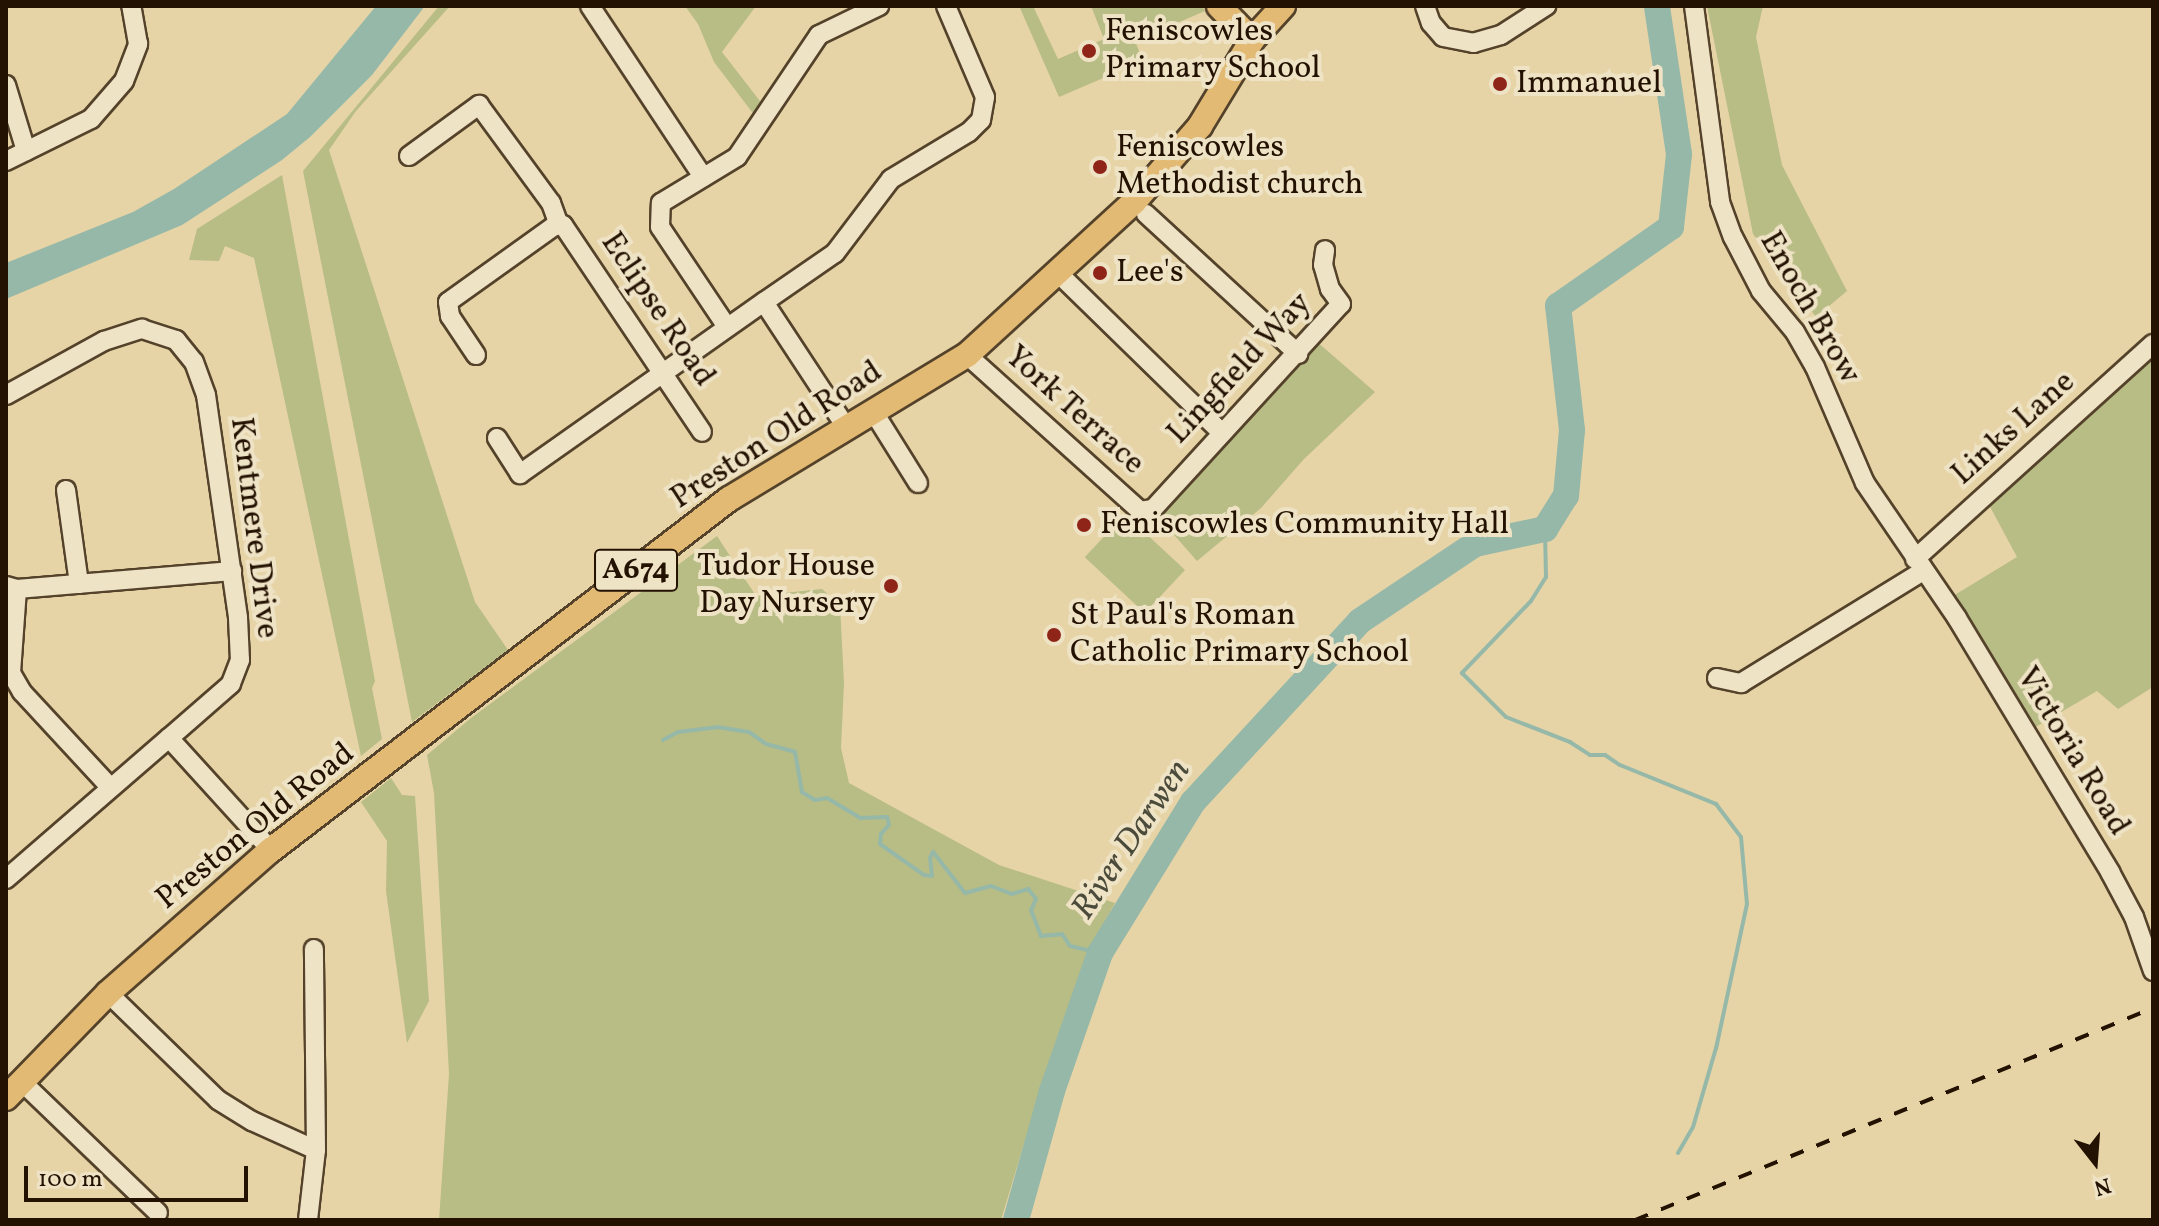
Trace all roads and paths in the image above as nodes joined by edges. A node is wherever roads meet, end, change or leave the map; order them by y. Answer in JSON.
{"nodes":[{"id":1,"x":131,"y":6,"type":"edge"},
{"id":2,"x":590,"y":6,"type":"edge"},
{"id":3,"x":879,"y":6,"type":"edge"},
{"id":4,"x":946,"y":6,"type":"edge"},
{"id":5,"x":1219,"y":6,"type":"edge"},
{"id":6,"x":1283,"y":6,"type":"edge"},
{"id":7,"x":1425,"y":6,"type":"edge"},
{"id":8,"x":1546,"y":6,"type":"edge"},
{"id":9,"x":1694,"y":6,"type":"edge"},
{"id":10,"x":1252,"y":40,"type":"junction"},
{"id":11,"x":6,"y":85,"type":"edge"},
{"id":12,"x":26,"y":151,"type":"junction"},
{"id":13,"x":409,"y":156,"type":"dead end"},
{"id":14,"x":6,"y":161,"type":"edge"},
{"id":15,"x":703,"y":177,"type":"junction"},
{"id":16,"x":1146,"y":214,"type":"dead end"},
{"id":17,"x":559,"y":225,"type":"junction"},
{"id":18,"x":1325,"y":250,"type":"dead end"},
{"id":19,"x":1056,"y":271,"type":"junction"},
{"id":20,"x":764,"y":302,"type":"junction"},
{"id":21,"x":727,"y":327,"type":"junction"},
{"id":22,"x":2153,"y":344,"type":"edge"},
{"id":23,"x":1298,"y":354,"type":"junction"},
{"id":24,"x":476,"y":355,"type":"dead end"},
{"id":25,"x":967,"y":355,"type":"junction"},
{"id":26,"x":665,"y":375,"type":"junction"},
{"id":27,"x":6,"y":395,"type":"edge"},
{"id":28,"x":873,"y":411,"type":"junction"},
{"id":29,"x":846,"y":427,"type":"junction"},
{"id":30,"x":702,"y":432,"type":"dead end"},
{"id":31,"x":1222,"y":433,"type":"junction"},
{"id":32,"x":497,"y":438,"type":"dead end"},
{"id":33,"x":918,"y":483,"type":"dead end"},
{"id":34,"x":66,"y":490,"type":"dead end"},
{"id":35,"x":1140,"y":511,"type":"joint"},
{"id":36,"x":1919,"y":565,"type":"junction"},
{"id":37,"x":232,"y":571,"type":"junction"},
{"id":38,"x":79,"y":584,"type":"junction"},
{"id":39,"x":12,"y":588,"type":"edge"},
{"id":40,"x":1976,"y":652,"type":"joint"},
{"id":41,"x":1717,"y":678,"type":"dead end"},
{"id":42,"x":169,"y":738,"type":"junction"},
{"id":43,"x":110,"y":787,"type":"junction"},
{"id":44,"x":271,"y":850,"type":"junction"},
{"id":45,"x":6,"y":879,"type":"edge"},
{"id":46,"x":314,"y":949,"type":"dead end"},
{"id":47,"x":2153,"y":971,"type":"edge"},
{"id":48,"x":108,"y":993,"type":"junction"},
{"id":49,"x":13,"y":1090,"type":"edge"},
{"id":50,"x":316,"y":1150,"type":"junction"},
{"id":51,"x":158,"y":1213,"type":"dead end"},
{"id":52,"x":308,"y":1220,"type":"edge"}],
"edges":[{"from":1,"to":12,"type":"street"},
{"from":2,"to":15,"type":"street"},
{"from":3,"to":15,"type":"street"},
{"from":4,"to":20,"type":"street"},
{"from":5,"to":10,"type":"main road"},
{"from":6,"to":10,"type":"main road","name":"Preston Old Road","number":"A674"},
{"from":7,"to":8,"type":"street"},
{"from":9,"to":36,"type":"street","name":"Enoch Brow"},
{"from":10,"to":19,"type":"main road","name":"Preston Old Road","number":"A674"},
{"from":11,"to":12,"type":"street"},
{"from":12,"to":14,"type":"street"},
{"from":13,"to":17,"type":"street","name":"Eclipse Road"},
{"from":15,"to":21,"type":"street"},
{"from":16,"to":23,"type":"street"},
{"from":17,"to":24,"type":"street","name":"Eclipse Road"},
{"from":17,"to":26,"type":"street","name":"Eclipse Road"},
{"from":18,"to":23,"type":"street","name":"Lingfield Way"},
{"from":19,"to":25,"type":"main road","name":"Preston Old Road","number":"A674"},
{"from":19,"to":31,"type":"street"},
{"from":20,"to":21,"type":"street"},
{"from":20,"to":29,"type":"street"},
{"from":21,"to":26,"type":"street"},
{"from":22,"to":36,"type":"street","name":"Links Lane"},
{"from":23,"to":31,"type":"street","name":"Lingfield Way"},
{"from":25,"to":28,"type":"main road","name":"Preston Old Road","number":"A674"},
{"from":25,"to":35,"type":"street","name":"York Terrace"},
{"from":26,"to":30,"type":"street","name":"Eclipse Road"},
{"from":26,"to":32,"type":"street"},
{"from":27,"to":37,"type":"street","name":"Kentmere Drive"},
{"from":28,"to":29,"type":"main road","name":"Preston Old Road","number":"A674"},
{"from":28,"to":33,"type":"street"},
{"from":29,"to":44,"type":"main road","name":"Preston Old Road","number":"A674"},
{"from":31,"to":35,"type":"street","name":"Lingfield Way"},
{"from":34,"to":38,"type":"street"},
{"from":36,"to":40,"type":"street","name":"Enoch Brow"},
{"from":36,"to":41,"type":"street","name":"Links Lane"},
{"from":37,"to":38,"type":"street"},
{"from":37,"to":42,"type":"street","name":"Kentmere Drive"},
{"from":38,"to":39,"type":"street"},
{"from":39,"to":43,"type":"street"},
{"from":40,"to":47,"type":"street","name":"Victoria Road"},
{"from":42,"to":43,"type":"street","name":"Kentmere Drive"},
{"from":42,"to":44,"type":"street"},
{"from":43,"to":45,"type":"street","name":"Kentmere Drive"},
{"from":44,"to":48,"type":"main road","name":"Preston Old Road","number":"A674"},
{"from":46,"to":50,"type":"street"},
{"from":48,"to":49,"type":"main road","name":"Preston Old Road","number":"A674"},
{"from":48,"to":50,"type":"street"},
{"from":49,"to":51,"type":"street"},
{"from":50,"to":52,"type":"street"}]}
